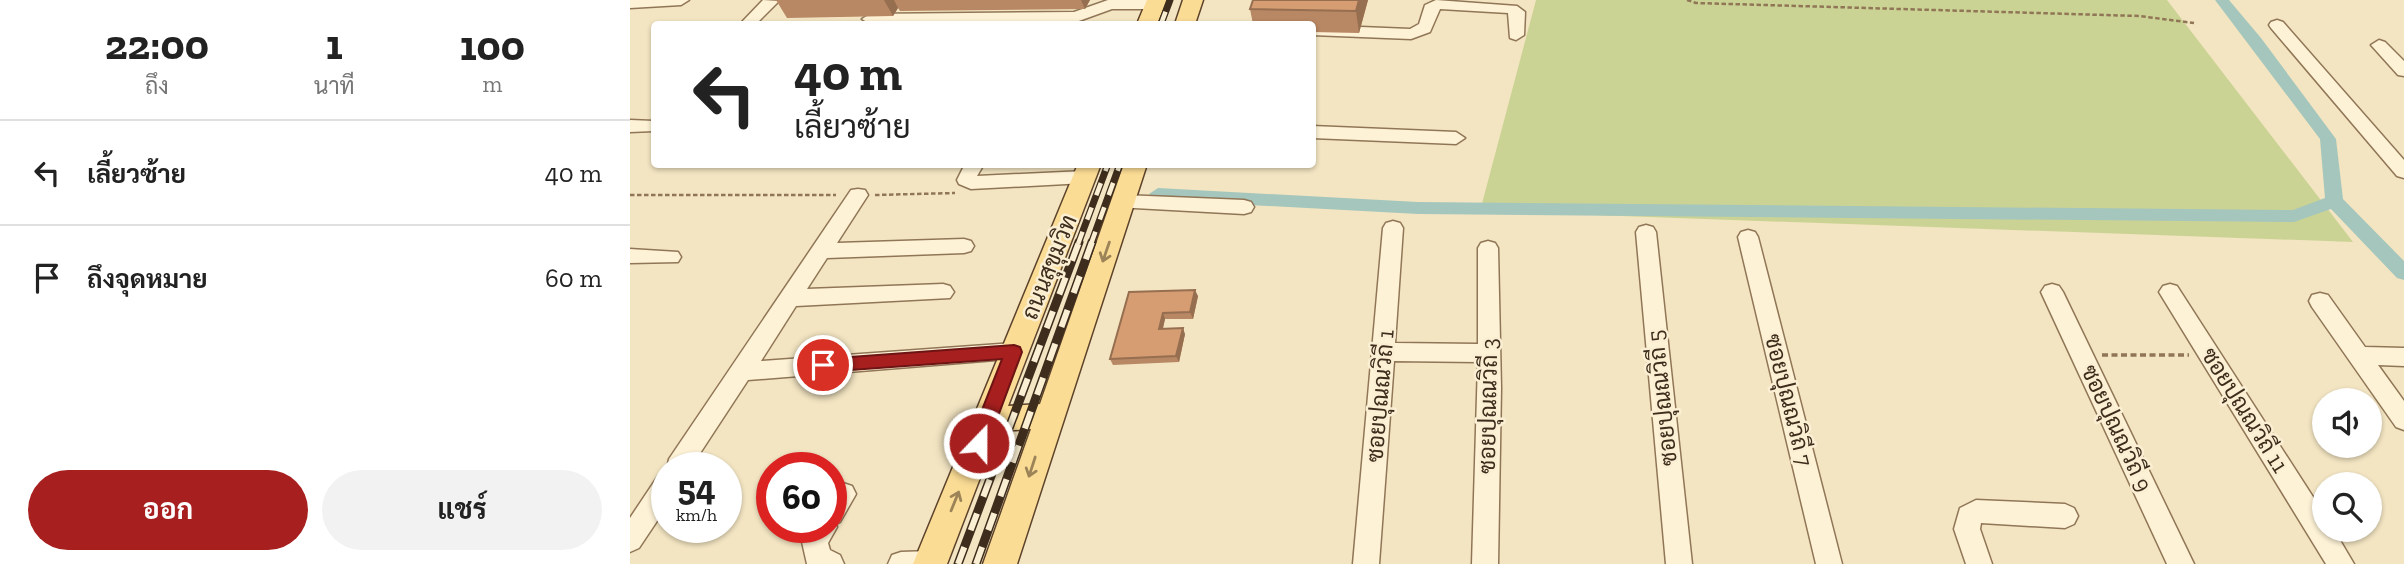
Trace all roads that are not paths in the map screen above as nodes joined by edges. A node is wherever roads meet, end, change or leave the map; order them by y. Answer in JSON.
{"nodes":[{"id":1,"x":681,"y":0,"type":"edge"},
{"id":2,"x":1193,"y":0,"type":"edge"},
{"id":3,"x":771,"y":1,"type":"edge"},
{"id":4,"x":1110,"y":2,"type":"edge"},
{"id":5,"x":1156,"y":2,"type":"edge"},
{"id":6,"x":630,"y":3,"type":"edge"},
{"id":7,"x":870,"y":19,"type":"dead end"},
{"id":8,"x":751,"y":21,"type":"edge"},
{"id":9,"x":1148,"y":21,"type":"edge"},
{"id":10,"x":1186,"y":21,"type":"edge"},
{"id":11,"x":2277,"y":25,"type":"dead end"},
{"id":12,"x":1316,"y":30,"type":"edge"},
{"id":13,"x":1516,"y":35,"type":"dead end"},
{"id":14,"x":2379,"y":45,"type":"dead end"},
{"id":15,"x":2404,"y":71,"type":"edge"},
{"id":16,"x":630,"y":126,"type":"edge"},
{"id":17,"x":651,"y":126,"type":"edge"},
{"id":18,"x":1316,"y":132,"type":"edge"},
{"id":19,"x":1456,"y":138,"type":"dead end"},
{"id":20,"x":973,"y":168,"type":"edge"},
{"id":21,"x":1135,"y":168,"type":"edge"},
{"id":22,"x":1088,"y":171,"type":"edge"},
{"id":23,"x":2404,"y":172,"type":"edge"},
{"id":24,"x":858,"y":195,"type":"dead end"},
{"id":25,"x":1123,"y":202,"type":"junction"},
{"id":26,"x":1244,"y":207,"type":"dead end"},
{"id":27,"x":1393,"y":228,"type":"dead end"},
{"id":28,"x":1646,"y":232,"type":"dead end"},
{"id":29,"x":1748,"y":237,"type":"dead end"},
{"id":30,"x":964,"y":246,"type":"dead end"},
{"id":31,"x":1488,"y":248,"type":"dead end"},
{"id":32,"x":821,"y":251,"type":"junction"},
{"id":33,"x":630,"y":256,"type":"edge"},
{"id":34,"x":671,"y":257,"type":"dead end"},
{"id":35,"x":943,"y":292,"type":"dead end"},
{"id":36,"x":2052,"y":292,"type":"dead end"},
{"id":37,"x":2170,"y":292,"type":"dead end"},
{"id":38,"x":790,"y":298,"type":"junction"},
{"id":39,"x":2320,"y":301,"type":"dead end"},
{"id":40,"x":1014,"y":352,"type":"junction"},
{"id":41,"x":1383,"y":352,"type":"junction"},
{"id":42,"x":1489,"y":353,"type":"junction"},
{"id":43,"x":2359,"y":356,"type":"junction"},
{"id":44,"x":2404,"y":357,"type":"edge"},
{"id":45,"x":741,"y":371,"type":"junction"},
{"id":46,"x":1048,"y":416,"type":"junction"},
{"id":47,"x":988,"y":419,"type":"junction"},
{"id":48,"x":2404,"y":419,"type":"edge"},
{"id":49,"x":688,"y":452,"type":"edge"},
{"id":50,"x":651,"y":508,"type":"edge"},
{"id":51,"x":2065,"y":516,"type":"dead end"},
{"id":52,"x":630,"y":540,"type":"edge"},
{"id":53,"x":816,"y":543,"type":"edge"},
{"id":54,"x":831,"y":564,"type":"edge"},
{"id":55,"x":901,"y":564,"type":"edge"},
{"id":56,"x":930,"y":564,"type":"edge"},
{"id":57,"x":1000,"y":564,"type":"edge"},
{"id":58,"x":1366,"y":564,"type":"edge"},
{"id":59,"x":1485,"y":564,"type":"edge"},
{"id":60,"x":1679,"y":564,"type":"edge"},
{"id":61,"x":1829,"y":564,"type":"edge"},
{"id":62,"x":1979,"y":564,"type":"edge"},
{"id":63,"x":2182,"y":564,"type":"edge"},
{"id":64,"x":2341,"y":564,"type":"edge"}],
"edges":[{"from":1,"to":6,"type":"street"},
{"from":2,"to":10,"type":"main road"},
{"from":3,"to":8,"type":"street"},
{"from":4,"to":5,"type":"street"},
{"from":4,"to":7,"type":"street"},
{"from":5,"to":9,"type":"main road"},
{"from":11,"to":23,"type":"street"},
{"from":12,"to":13,"type":"street"},
{"from":14,"to":15,"type":"street"},
{"from":16,"to":17,"type":"street"},
{"from":18,"to":19,"type":"street"},
{"from":20,"to":22,"type":"street"},
{"from":21,"to":25,"type":"main road","name":"ถนนสุขุมวิท"},
{"from":22,"to":40,"type":"main road","name":"ถนนสุขุมวิท"},
{"from":24,"to":32,"type":"street"},
{"from":25,"to":26,"type":"street"},
{"from":25,"to":46,"type":"main road","name":"ถนนสุขุมวิท","one_way":true},
{"from":27,"to":41,"type":"street","name":"ซอยปุณณวิถี 1"},
{"from":28,"to":60,"type":"street","name":"ซอยปุณณวิถี 5"},
{"from":29,"to":61,"type":"street","name":"ซอยปุณณวิถี 7"},
{"from":30,"to":32,"type":"street"},
{"from":31,"to":42,"type":"street","name":"ซอยปุณณวิถี 3"},
{"from":32,"to":38,"type":"street"},
{"from":33,"to":34,"type":"street"},
{"from":35,"to":38,"type":"street"},
{"from":36,"to":63,"type":"street","name":"ซอยปุณณวิถี 9"},
{"from":37,"to":64,"type":"street","name":"ซอยปุณณวิถี 11"},
{"from":38,"to":45,"type":"street"},
{"from":39,"to":43,"type":"street"},
{"from":40,"to":45,"type":"street"},
{"from":40,"to":47,"type":"main road","name":"ถนนสุขุมวิท"},
{"from":41,"to":42,"type":"street"},
{"from":41,"to":58,"type":"street","name":"ซอยปุณณวิถี 1"},
{"from":42,"to":59,"type":"street","name":"ซอยปุณณวิถี 3"},
{"from":43,"to":44,"type":"street"},
{"from":43,"to":48,"type":"street"},
{"from":45,"to":49,"type":"street"},
{"from":46,"to":47,"type":"main road"},
{"from":46,"to":57,"type":"main road","name":"ถนนสุขุมวิท","one_way":true},
{"from":56,"to":47,"type":"main road","name":"ถนนสุขุมวิท","one_way":true},
{"from":50,"to":52,"type":"street"},
{"from":51,"to":62,"type":"street"},
{"from":53,"to":54,"type":"street"},
{"from":55,"to":56,"type":"street"}]}
